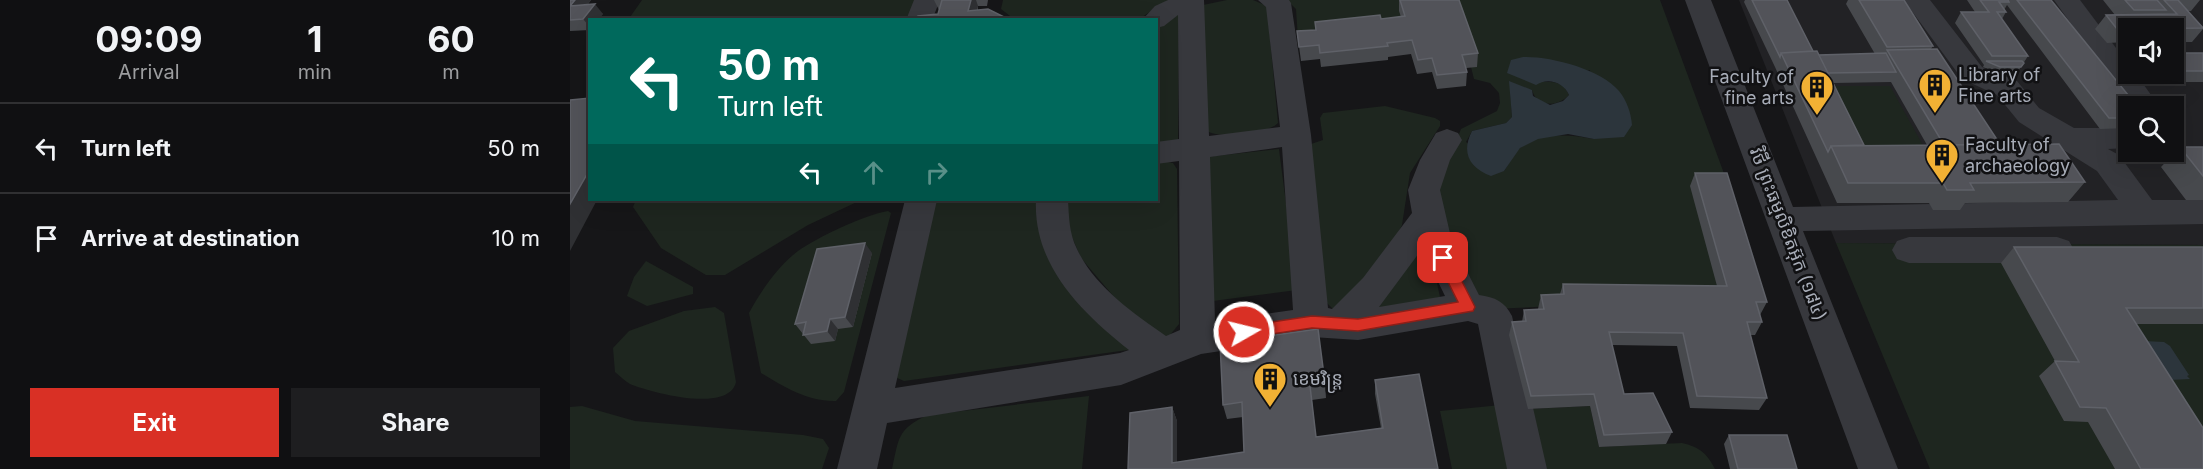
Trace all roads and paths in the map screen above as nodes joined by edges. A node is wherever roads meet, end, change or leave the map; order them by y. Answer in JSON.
{"nodes":[{"id":1,"x":927,"y":0,"type":"edge"},
{"id":2,"x":1190,"y":0,"type":"edge"},
{"id":3,"x":1271,"y":0,"type":"edge"},
{"id":4,"x":1698,"y":0,"type":"edge"},
{"id":5,"x":1914,"y":0,"type":"edge"},
{"id":6,"x":2067,"y":0,"type":"edge"},
{"id":7,"x":920,"y":18,"type":"edge"},
{"id":8,"x":1157,"y":18,"type":"edge"},
{"id":9,"x":2138,"y":96,"type":"edge"},
{"id":10,"x":1296,"y":135,"type":"junction"},
{"id":11,"x":2118,"y":138,"type":"edge"},
{"id":12,"x":2069,"y":139,"type":"junction"},
{"id":13,"x":1447,"y":140,"type":"dead end"},
{"id":14,"x":1194,"y":148,"type":"junction"},
{"id":15,"x":1158,"y":153,"type":"edge"},
{"id":16,"x":921,"y":201,"type":"edge"},
{"id":17,"x":1052,"y":201,"type":"edge"},
{"id":18,"x":2144,"y":212,"type":"junction"},
{"id":19,"x":2203,"y":212,"type":"edge"},
{"id":20,"x":1429,"y":215,"type":"junction"},
{"id":21,"x":1782,"y":219,"type":"junction"},
{"id":22,"x":1909,"y":249,"type":"dead end"},
{"id":23,"x":2085,"y":250,"type":"edge"},
{"id":24,"x":1467,"y":307,"type":"junction"},
{"id":25,"x":1325,"y":323,"type":"junction"},
{"id":26,"x":1198,"y":339,"type":"junction"},
{"id":27,"x":1162,"y":353,"type":"junction"},
{"id":28,"x":873,"y":408,"type":"junction"},
{"id":29,"x":857,"y":469,"type":"edge"},
{"id":30,"x":1527,"y":469,"type":"edge"},
{"id":31,"x":1878,"y":469,"type":"edge"}],
"edges":[{"from":1,"to":7,"type":"street"},
{"from":2,"to":8,"type":"street"},
{"from":2,"to":14,"type":"street"},
{"from":3,"to":10,"type":"street"},
{"from":4,"to":21,"type":"street","name":"វិថី ព្រះធម្មលិខិតអ៊ុក (១៨៤)"},
{"from":5,"to":12,"type":"street"},
{"from":6,"to":9,"type":"street"},
{"from":10,"to":14,"type":"street"},
{"from":10,"to":25,"type":"street"},
{"from":11,"to":12,"type":"street"},
{"from":12,"to":18,"type":"street"},
{"from":13,"to":20,"type":"street"},
{"from":14,"to":15,"type":"street"},
{"from":14,"to":26,"type":"street"},
{"from":16,"to":28,"type":"street"},
{"from":17,"to":27,"type":"street"},
{"from":18,"to":19,"type":"street"},
{"from":18,"to":21,"type":"street"},
{"from":20,"to":24,"type":"street"},
{"from":20,"to":25,"type":"street"},
{"from":21,"to":31,"type":"street","name":"វិថី ព្រះធម្មលិខិតអ៊ុក (១៨៤)"},
{"from":22,"to":23,"type":"street"},
{"from":24,"to":25,"type":"street"},
{"from":24,"to":30,"type":"street"},
{"from":25,"to":26,"type":"street"},
{"from":26,"to":27,"type":"street"},
{"from":27,"to":28,"type":"street"},
{"from":28,"to":29,"type":"street"}]}
